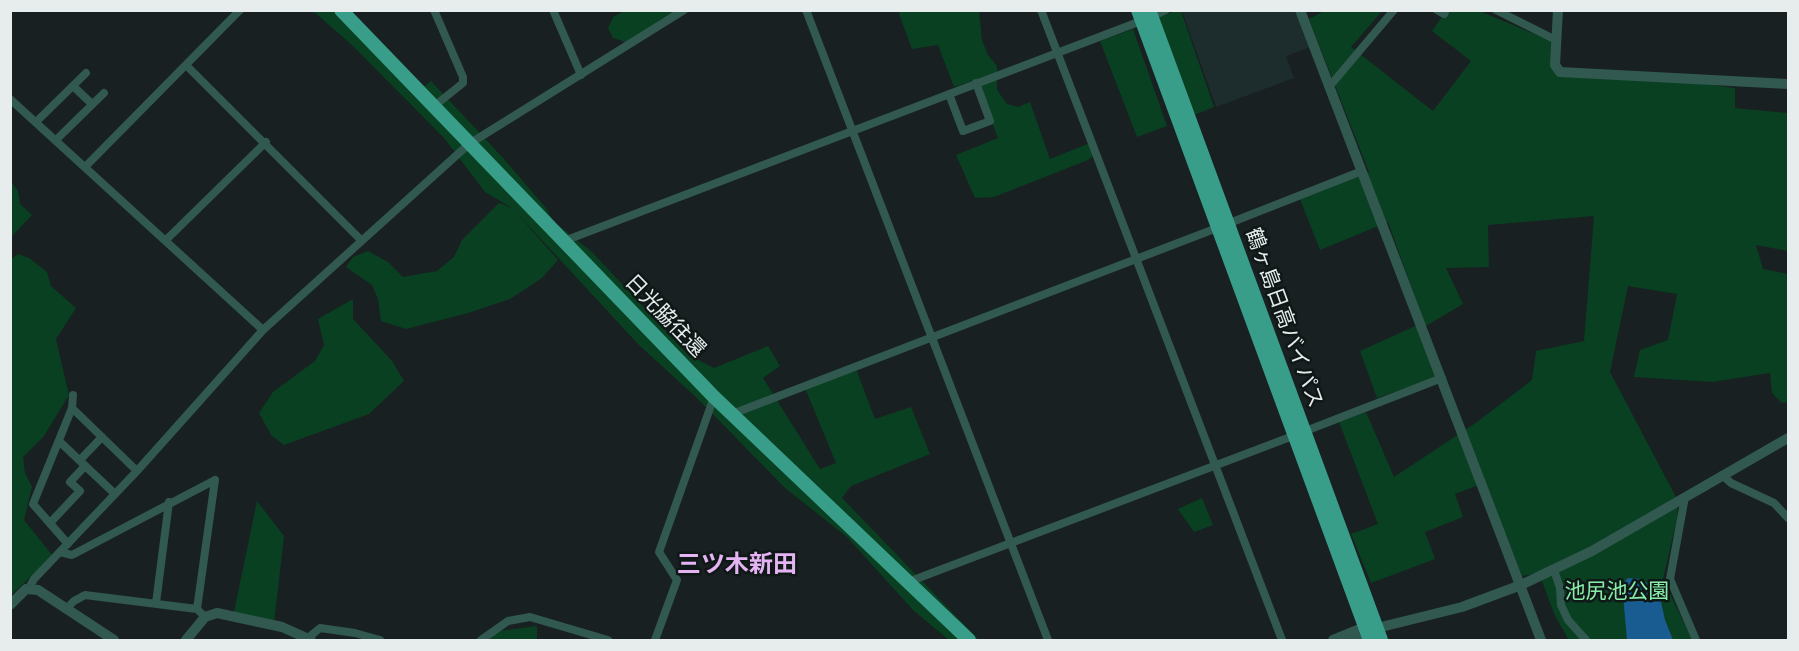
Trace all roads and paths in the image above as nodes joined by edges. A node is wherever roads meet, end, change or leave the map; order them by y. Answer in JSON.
{"nodes":[{"id":1,"x":240,"y":10,"type":"edge"},
{"id":2,"x":341,"y":10,"type":"edge"},
{"id":3,"x":434,"y":10,"type":"edge"},
{"id":4,"x":554,"y":10,"type":"edge"},
{"id":5,"x":684,"y":10,"type":"edge"},
{"id":6,"x":806,"y":10,"type":"edge"},
{"id":7,"x":1041,"y":10,"type":"edge"},
{"id":8,"x":1166,"y":10,"type":"edge"},
{"id":9,"x":1300,"y":10,"type":"edge"},
{"id":10,"x":1394,"y":10,"type":"edge"},
{"id":11,"x":1437,"y":10,"type":"edge"},
{"id":12,"x":1446,"y":10,"type":"edge"},
{"id":13,"x":1496,"y":10,"type":"edge"},
{"id":14,"x":1558,"y":10,"type":"edge"},
{"id":15,"x":1145,"y":15,"type":"edge"},
{"id":16,"x":1556,"y":39,"type":"junction"},
{"id":17,"x":1057,"y":52,"type":"junction"},
{"id":18,"x":186,"y":65,"type":"junction"},
{"id":19,"x":86,"y":73,"type":"dead end"},
{"id":20,"x":581,"y":75,"type":"junction"},
{"id":21,"x":976,"y":83,"type":"junction"},
{"id":22,"x":1788,"y":84,"type":"edge"},
{"id":23,"x":73,"y":86,"type":"junction"},
{"id":24,"x":1329,"y":87,"type":"junction"},
{"id":25,"x":104,"y":93,"type":"dead end"},
{"id":26,"x":949,"y":94,"type":"junction"},
{"id":27,"x":10,"y":99,"type":"edge"},
{"id":28,"x":92,"y":104,"type":"junction"},
{"id":29,"x":433,"y":107,"type":"junction"},
{"id":30,"x":36,"y":122,"type":"junction"},
{"id":31,"x":853,"y":130,"type":"junction"},
{"id":32,"x":56,"y":140,"type":"junction"},
{"id":33,"x":266,"y":142,"type":"junction"},
{"id":34,"x":469,"y":144,"type":"junction"},
{"id":35,"x":85,"y":167,"type":"junction"},
{"id":36,"x":1362,"y":171,"type":"junction"},
{"id":37,"x":1222,"y":226,"type":"junction"},
{"id":38,"x":167,"y":239,"type":"junction"},
{"id":39,"x":361,"y":240,"type":"junction"},
{"id":40,"x":564,"y":241,"type":"junction"},
{"id":41,"x":1136,"y":259,"type":"junction"},
{"id":42,"x":263,"y":330,"type":"junction"},
{"id":43,"x":931,"y":336,"type":"junction"},
{"id":44,"x":1442,"y":378,"type":"junction"},
{"id":45,"x":73,"y":395,"type":"dead end"},
{"id":46,"x":714,"y":397,"type":"junction"},
{"id":47,"x":72,"y":408,"type":"junction"},
{"id":48,"x":732,"y":414,"type":"junction"},
{"id":49,"x":1298,"y":434,"type":"junction"},
{"id":50,"x":102,"y":437,"type":"junction"},
{"id":51,"x":1788,"y":438,"type":"edge"},
{"id":52,"x":59,"y":441,"type":"junction"},
{"id":53,"x":82,"y":463,"type":"junction"},
{"id":54,"x":1213,"y":465,"type":"junction"},
{"id":55,"x":137,"y":471,"type":"junction"},
{"id":56,"x":1722,"y":475,"type":"junction"},
{"id":57,"x":115,"y":494,"type":"junction"},
{"id":58,"x":1685,"y":497,"type":"junction"},
{"id":59,"x":169,"y":502,"type":"junction"},
{"id":60,"x":1788,"y":518,"type":"edge"},
{"id":61,"x":50,"y":523,"type":"junction"},
{"id":62,"x":1010,"y":543,"type":"junction"},
{"id":63,"x":68,"y":544,"type":"junction"},
{"id":64,"x":60,"y":552,"type":"junction"},
{"id":65,"x":1554,"y":570,"type":"junction"},
{"id":66,"x":908,"y":582,"type":"junction"},
{"id":67,"x":1521,"y":585,"type":"junction"},
{"id":68,"x":29,"y":588,"type":"junction"},
{"id":69,"x":156,"y":603,"type":"junction"},
{"id":70,"x":10,"y":605,"type":"edge"},
{"id":71,"x":68,"y":608,"type":"junction"},
{"id":72,"x":201,"y":613,"type":"junction"},
{"id":73,"x":1372,"y":634,"type":"edge"},
{"id":74,"x":310,"y":639,"type":"edge"},
{"id":75,"x":114,"y":640,"type":"edge"},
{"id":76,"x":186,"y":640,"type":"edge"},
{"id":77,"x":380,"y":640,"type":"edge"},
{"id":78,"x":481,"y":640,"type":"edge"},
{"id":79,"x":608,"y":640,"type":"edge"},
{"id":80,"x":655,"y":640,"type":"edge"},
{"id":81,"x":969,"y":640,"type":"edge"},
{"id":82,"x":1048,"y":640,"type":"edge"},
{"id":83,"x":1282,"y":640,"type":"edge"},
{"id":84,"x":1333,"y":640,"type":"edge"},
{"id":85,"x":1354,"y":640,"type":"edge"},
{"id":86,"x":1541,"y":640,"type":"edge"},
{"id":87,"x":1586,"y":640,"type":"edge"},
{"id":88,"x":1696,"y":640,"type":"edge"}],
"edges":[{"from":1,"to":18,"type":"street"},
{"from":2,"to":29,"type":"highway","name":"日光脇往還"},
{"from":3,"to":29,"type":"street"},
{"from":4,"to":20,"type":"street"},
{"from":5,"to":20,"type":"street"},
{"from":6,"to":31,"type":"street"},
{"from":7,"to":17,"type":"street"},
{"from":8,"to":15,"type":"street"},
{"from":9,"to":24,"type":"street"},
{"from":10,"to":24,"type":"street"},
{"from":11,"to":12,"type":"street"},
{"from":13,"to":16,"type":"street"},
{"from":14,"to":16,"type":"street"},
{"from":15,"to":17,"type":"street"},
{"from":15,"to":37,"type":"highway","name":"鶴ヶ島日高バイパス"},
{"from":16,"to":22,"type":"street"},
{"from":17,"to":21,"type":"street"},
{"from":17,"to":41,"type":"street"},
{"from":18,"to":33,"type":"street"},
{"from":18,"to":35,"type":"street"},
{"from":19,"to":23,"type":"street"},
{"from":20,"to":34,"type":"street"},
{"from":21,"to":26,"type":"street"},
{"from":21,"to":26,"type":"street"},
{"from":23,"to":28,"type":"street"},
{"from":23,"to":30,"type":"street"},
{"from":24,"to":36,"type":"street"},
{"from":25,"to":28,"type":"street"},
{"from":26,"to":31,"type":"street"},
{"from":27,"to":30,"type":"street"},
{"from":28,"to":32,"type":"street"},
{"from":29,"to":34,"type":"highway","name":"日光脇往還"},
{"from":30,"to":32,"type":"street"},
{"from":31,"to":40,"type":"street"},
{"from":31,"to":43,"type":"street"},
{"from":32,"to":35,"type":"street"},
{"from":33,"to":38,"type":"street"},
{"from":33,"to":39,"type":"street"},
{"from":34,"to":39,"type":"street"},
{"from":34,"to":40,"type":"highway","name":"日光脇往還"},
{"from":35,"to":38,"type":"street"},
{"from":36,"to":37,"type":"street"},
{"from":36,"to":44,"type":"street"},
{"from":37,"to":41,"type":"street"},
{"from":37,"to":49,"type":"highway","name":"鶴ヶ島日高バイパス"},
{"from":38,"to":42,"type":"street"},
{"from":39,"to":42,"type":"street"},
{"from":40,"to":46,"type":"highway","name":"日光脇往還"},
{"from":41,"to":43,"type":"street"},
{"from":41,"to":54,"type":"street"},
{"from":42,"to":55,"type":"street"},
{"from":43,"to":48,"type":"street"},
{"from":43,"to":62,"type":"street"},
{"from":44,"to":49,"type":"street"},
{"from":44,"to":67,"type":"street"},
{"from":45,"to":47,"type":"street"},
{"from":46,"to":48,"type":"highway","name":"日光脇往還"},
{"from":46,"to":80,"type":"street"},
{"from":47,"to":50,"type":"street"},
{"from":47,"to":52,"type":"street"},
{"from":48,"to":66,"type":"highway","name":"日光脇往還"},
{"from":49,"to":54,"type":"street"},
{"from":49,"to":73,"type":"highway","name":"鶴ヶ島日高バイパス"},
{"from":50,"to":53,"type":"street"},
{"from":50,"to":55,"type":"street"},
{"from":51,"to":56,"type":"street"},
{"from":52,"to":53,"type":"street"},
{"from":52,"to":61,"type":"street"},
{"from":53,"to":57,"type":"street"},
{"from":53,"to":61,"type":"street"},
{"from":54,"to":62,"type":"street"},
{"from":54,"to":83,"type":"street"},
{"from":55,"to":57,"type":"street"},
{"from":56,"to":58,"type":"street"},
{"from":56,"to":60,"type":"street"},
{"from":57,"to":63,"type":"street"},
{"from":58,"to":65,"type":"street"},
{"from":58,"to":88,"type":"street"},
{"from":59,"to":64,"type":"street"},
{"from":59,"to":69,"type":"street"},
{"from":59,"to":72,"type":"street"},
{"from":61,"to":63,"type":"street"},
{"from":62,"to":66,"type":"street"},
{"from":62,"to":82,"type":"street"},
{"from":63,"to":64,"type":"street"},
{"from":64,"to":68,"type":"street"},
{"from":65,"to":67,"type":"street"},
{"from":65,"to":87,"type":"street"},
{"from":66,"to":81,"type":"highway","name":"日光脇往還"},
{"from":67,"to":73,"type":"street"},
{"from":67,"to":86,"type":"street"},
{"from":68,"to":70,"type":"street"},
{"from":68,"to":71,"type":"street"},
{"from":69,"to":71,"type":"street"},
{"from":69,"to":72,"type":"street"},
{"from":71,"to":75,"type":"street"},
{"from":72,"to":74,"type":"street"},
{"from":72,"to":76,"type":"street"},
{"from":73,"to":84,"type":"street"},
{"from":73,"to":85,"type":"street"},
{"from":74,"to":77,"type":"street"},
{"from":78,"to":79,"type":"street"}]}
